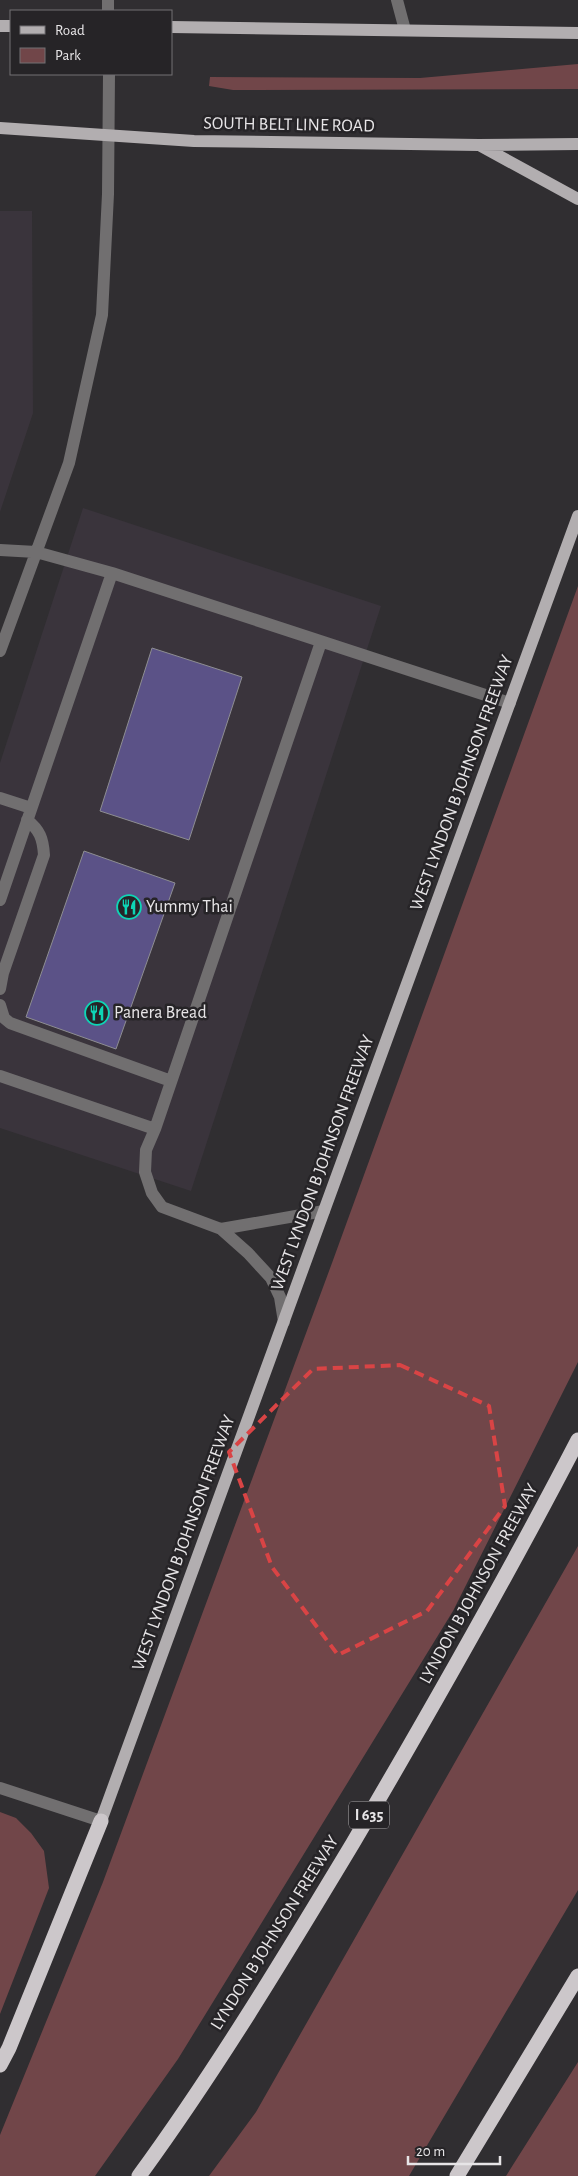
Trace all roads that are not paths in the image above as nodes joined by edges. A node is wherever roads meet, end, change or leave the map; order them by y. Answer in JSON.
{"nodes":[{"id":1,"x":397,"y":0,"type":"edge"},
{"id":2,"x":172,"y":27,"type":"edge"},
{"id":3,"x":405,"y":30,"type":"junction"},
{"id":4,"x":578,"y":33,"type":"edge"},
{"id":5,"x":109,"y":75,"type":"edge"},
{"id":6,"x":0,"y":128,"type":"edge"},
{"id":7,"x":109,"y":135,"type":"junction"},
{"id":8,"x":578,"y":144,"type":"edge"},
{"id":9,"x":479,"y":145,"type":"junction"},
{"id":10,"x":578,"y":199,"type":"edge"},
{"id":11,"x":578,"y":516,"type":"edge"},
{"id":12,"x":0,"y":550,"type":"edge"},
{"id":13,"x":36,"y":552,"type":"junction"},
{"id":14,"x":112,"y":573,"type":"junction"},
{"id":15,"x":321,"y":642,"type":"junction"},
{"id":16,"x":0,"y":651,"type":"edge"},
{"id":17,"x":510,"y":703,"type":"junction"},
{"id":18,"x":0,"y":798,"type":"edge"},
{"id":19,"x":29,"y":814,"type":"junction"},
{"id":20,"x":0,"y":900,"type":"edge"},
{"id":21,"x":0,"y":989,"type":"edge"},
{"id":22,"x":0,"y":1005,"type":"edge"},
{"id":23,"x":0,"y":1076,"type":"edge"},
{"id":24,"x":172,"y":1081,"type":"junction"},
{"id":25,"x":155,"y":1129,"type":"junction"},
{"id":26,"x":324,"y":1211,"type":"junction"},
{"id":27,"x":221,"y":1229,"type":"junction"},
{"id":28,"x":284,"y":1322,"type":"junction"},
{"id":29,"x":578,"y":1440,"type":"edge"},
{"id":30,"x":0,"y":1788,"type":"edge"},
{"id":31,"x":101,"y":1821,"type":"junction"},
{"id":32,"x":578,"y":1976,"type":"edge"},
{"id":33,"x":0,"y":2065,"type":"edge"},
{"id":34,"x":139,"y":2176,"type":"edge"},
{"id":35,"x":457,"y":2176,"type":"edge"}],
"edges":[{"from":1,"to":3,"type":"street"},
{"from":2,"to":3,"type":"main road"},
{"from":3,"to":4,"type":"main road"},
{"from":5,"to":7,"type":"street"},
{"from":6,"to":7,"type":"main road","name":"SOUTH BELT LINE ROAD"},
{"from":7,"to":9,"type":"main road","name":"SOUTH BELT LINE ROAD"},
{"from":7,"to":13,"type":"street"},
{"from":8,"to":9,"type":"main road","name":"SOUTH BELT LINE ROAD"},
{"from":9,"to":10,"type":"main road"},
{"from":11,"to":17,"type":"main road","name":"WEST LYNDON B JOHNSON FREEWAY"},
{"from":12,"to":13,"type":"street"},
{"from":13,"to":14,"type":"street"},
{"from":13,"to":16,"type":"street"},
{"from":14,"to":15,"type":"street"},
{"from":14,"to":19,"type":"street"},
{"from":15,"to":17,"type":"street"},
{"from":15,"to":24,"type":"street"},
{"from":17,"to":26,"type":"main road","name":"WEST LYNDON B JOHNSON FREEWAY"},
{"from":18,"to":19,"type":"street"},
{"from":19,"to":20,"type":"street"},
{"from":19,"to":21,"type":"street"},
{"from":22,"to":24,"type":"street"},
{"from":23,"to":25,"type":"street"},
{"from":24,"to":25,"type":"street"},
{"from":25,"to":27,"type":"street"},
{"from":26,"to":27,"type":"street"},
{"from":26,"to":28,"type":"main road","name":"WEST LYNDON B JOHNSON FREEWAY"},
{"from":27,"to":28,"type":"street"},
{"from":28,"to":31,"type":"main road","name":"WEST LYNDON B JOHNSON FREEWAY"},
{"from":29,"to":34,"type":"highway","name":"LYNDON B JOHNSON FREEWAY","number":"I 635"},
{"from":30,"to":31,"type":"street"},
{"from":31,"to":33,"type":"highway"},
{"from":32,"to":35,"type":"highway"}]}
